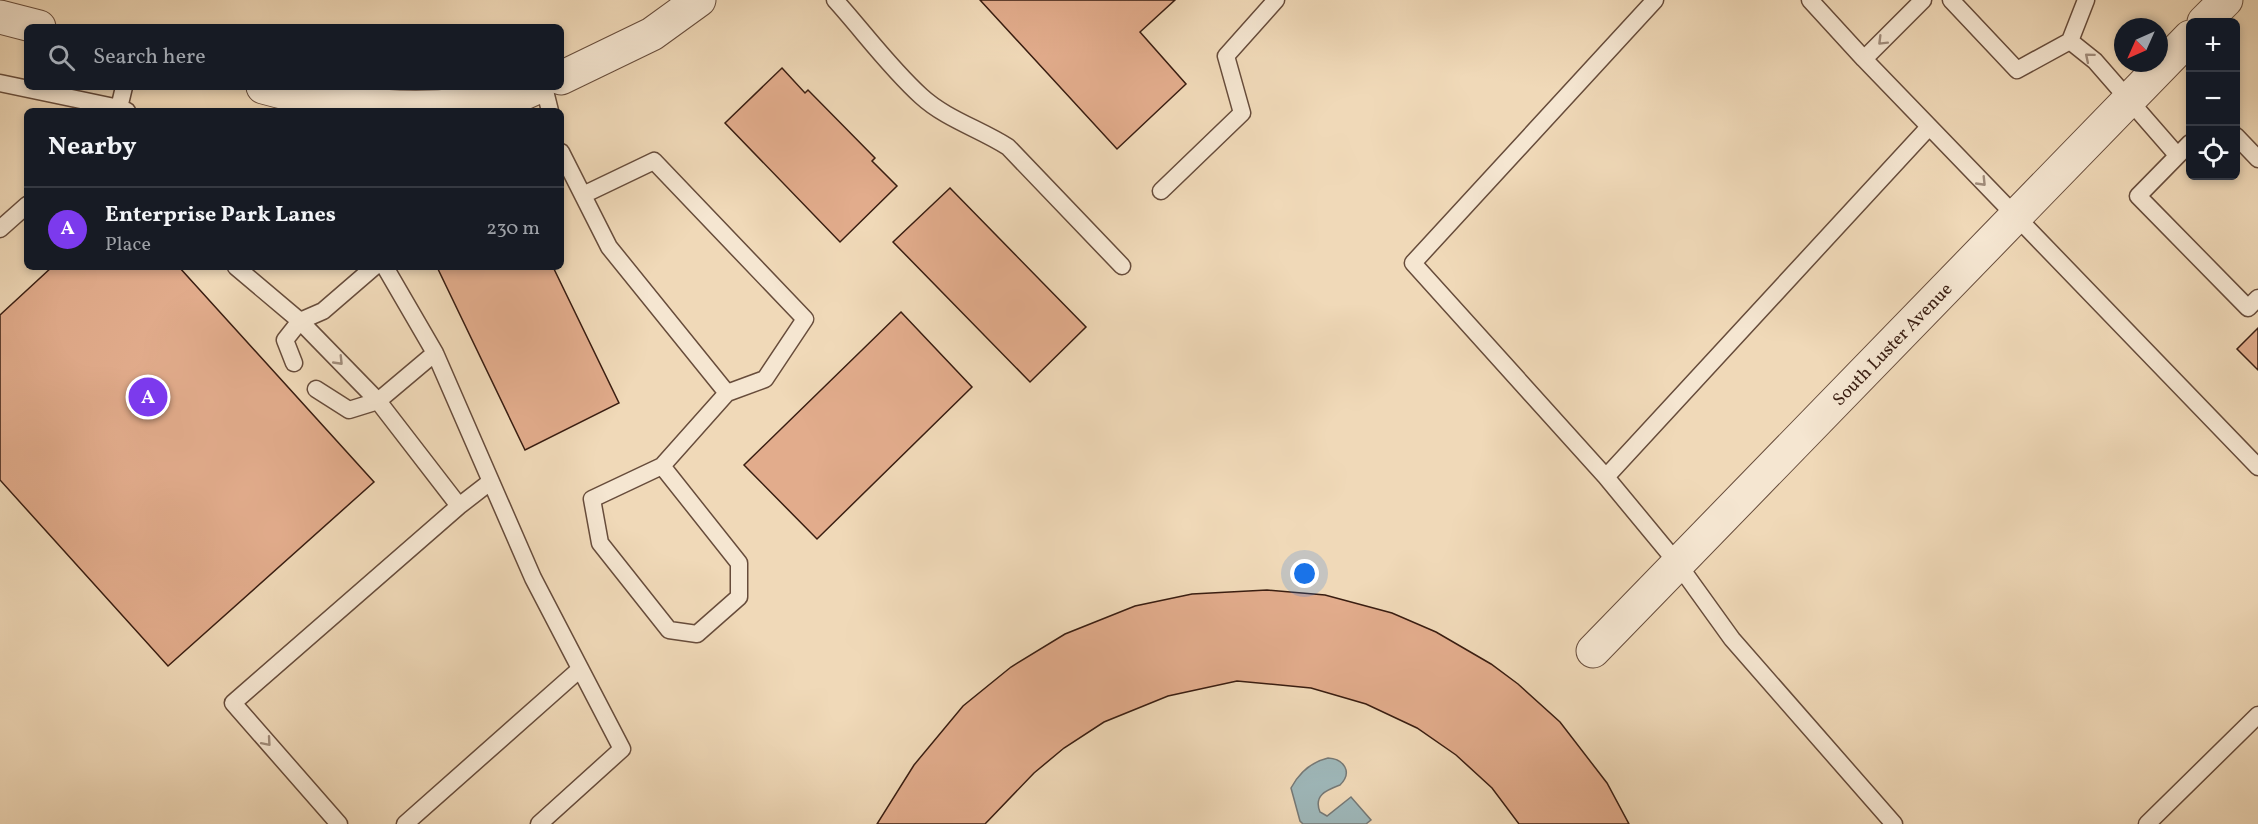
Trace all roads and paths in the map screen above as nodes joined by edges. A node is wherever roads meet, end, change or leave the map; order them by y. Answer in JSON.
{"nodes":[{"id":1,"x":699,"y":0,"type":"edge"},
{"id":2,"x":835,"y":0,"type":"edge"},
{"id":3,"x":1276,"y":0,"type":"edge"},
{"id":4,"x":1655,"y":0,"type":"edge"},
{"id":5,"x":1810,"y":0,"type":"edge"},
{"id":6,"x":1923,"y":0,"type":"edge"},
{"id":7,"x":1951,"y":0,"type":"edge"},
{"id":8,"x":2086,"y":0,"type":"edge"},
{"id":9,"x":2226,"y":0,"type":"edge"},
{"id":10,"x":0,"y":17,"type":"edge"},
{"id":11,"x":2208,"y":18,"type":"edge"},
{"id":12,"x":27,"y":24,"type":"edge"},
{"id":13,"x":2186,"y":41,"type":"edge"},
{"id":14,"x":2070,"y":42,"type":"junction"},
{"id":15,"x":1864,"y":59,"type":"junction"},
{"id":16,"x":564,"y":77,"type":"edge"},
{"id":17,"x":0,"y":83,"type":"edge"},
{"id":18,"x":24,"y":88,"type":"edge"},
{"id":19,"x":31,"y":90,"type":"edge"},
{"id":20,"x":124,"y":90,"type":"edge"},
{"id":21,"x":272,"y":90,"type":"edge"},
{"id":22,"x":531,"y":90,"type":"edge"},
{"id":23,"x":545,"y":90,"type":"edge"},
{"id":24,"x":2130,"y":99,"type":"junction"},
{"id":25,"x":320,"y":105,"type":"edge"},
{"id":26,"x":112,"y":108,"type":"edge"},
{"id":27,"x":121,"y":108,"type":"edge"},
{"id":28,"x":549,"y":108,"type":"edge"},
{"id":29,"x":1929,"y":128,"type":"junction"},
{"id":30,"x":2240,"y":141,"type":"edge"},
{"id":31,"x":2186,"y":147,"type":"edge"},
{"id":32,"x":2177,"y":155,"type":"junction"},
{"id":33,"x":564,"y":158,"type":"edge"},
{"id":34,"x":2258,"y":159,"type":"edge"},
{"id":35,"x":1161,"y":191,"type":"dead end"},
{"id":36,"x":583,"y":195,"type":"junction"},
{"id":37,"x":24,"y":208,"type":"edge"},
{"id":38,"x":2015,"y":217,"type":"junction"},
{"id":39,"x":0,"y":229,"type":"edge"},
{"id":40,"x":1122,"y":266,"type":"dead end"},
{"id":41,"x":241,"y":270,"type":"edge"},
{"id":42,"x":371,"y":270,"type":"edge"},
{"id":43,"x":387,"y":270,"type":"edge"},
{"id":44,"x":2258,"y":298,"type":"edge"},
{"id":45,"x":300,"y":321,"type":"junction"},
{"id":46,"x":435,"y":353,"type":"junction"},
{"id":47,"x":294,"y":363,"type":"dead end"},
{"id":48,"x":316,"y":389,"type":"dead end"},
{"id":49,"x":727,"y":393,"type":"junction"},
{"id":50,"x":378,"y":401,"type":"junction"},
{"id":51,"x":662,"y":466,"type":"junction"},
{"id":52,"x":2258,"y":467,"type":"edge"},
{"id":53,"x":1606,"y":477,"type":"junction"},
{"id":54,"x":490,"y":482,"type":"junction"},
{"id":55,"x":459,"y":506,"type":"junction"},
{"id":56,"x":1678,"y":564,"type":"junction"},
{"id":57,"x":1593,"y":651,"type":"dead end"},
{"id":58,"x":580,"y":669,"type":"junction"},
{"id":59,"x":2258,"y":715,"type":"edge"},
{"id":60,"x":339,"y":824,"type":"edge"},
{"id":61,"x":405,"y":824,"type":"edge"},
{"id":62,"x":539,"y":824,"type":"edge"},
{"id":63,"x":1894,"y":824,"type":"edge"},
{"id":64,"x":2147,"y":824,"type":"edge"}],
"edges":[{"from":1,"to":16,"type":"street"},
{"from":2,"to":40,"type":"lane"},
{"from":3,"to":35,"type":"lane"},
{"from":4,"to":53,"type":"lane"},
{"from":5,"to":15,"type":"lane"},
{"from":6,"to":15,"type":"lane","one_way":true},
{"from":7,"to":14,"type":"lane"},
{"from":8,"to":14,"type":"lane"},
{"from":9,"to":11,"type":"street"},
{"from":10,"to":12,"type":"street"},
{"from":13,"to":24,"type":"street","name":"South Luster Avenue"},
{"from":24,"to":14,"type":"lane","one_way":true},
{"from":15,"to":29,"type":"lane"},
{"from":17,"to":18,"type":"lane"},
{"from":19,"to":26,"type":"lane"},
{"from":20,"to":27,"type":"lane"},
{"from":21,"to":25,"type":"street"},
{"from":22,"to":25,"type":"street"},
{"from":23,"to":28,"type":"lane"},
{"from":24,"to":32,"type":"lane"},
{"from":24,"to":38,"type":"street","name":"South Luster Avenue"},
{"from":29,"to":38,"type":"lane","one_way":true},
{"from":29,"to":53,"type":"lane"},
{"from":30,"to":34,"type":"lane"},
{"from":31,"to":32,"type":"lane"},
{"from":32,"to":44,"type":"lane"},
{"from":33,"to":36,"type":"lane"},
{"from":36,"to":49,"type":"lane"},
{"from":36,"to":49,"type":"lane"},
{"from":37,"to":39,"type":"lane"},
{"from":38,"to":52,"type":"lane"},
{"from":38,"to":56,"type":"street","name":"South Luster Avenue"},
{"from":41,"to":45,"type":"lane"},
{"from":42,"to":45,"type":"lane"},
{"from":43,"to":46,"type":"lane"},
{"from":45,"to":47,"type":"lane"},
{"from":45,"to":50,"type":"lane","one_way":true},
{"from":46,"to":50,"type":"lane"},
{"from":46,"to":54,"type":"lane"},
{"from":48,"to":50,"type":"lane"},
{"from":49,"to":51,"type":"lane"},
{"from":50,"to":55,"type":"lane"},
{"from":51,"to":51,"type":"lane"},
{"from":53,"to":56,"type":"lane"},
{"from":54,"to":55,"type":"lane"},
{"from":54,"to":58,"type":"lane"},
{"from":55,"to":60,"type":"lane","one_way":true},
{"from":56,"to":57,"type":"street","name":"South Luster Avenue"},
{"from":56,"to":63,"type":"lane"},
{"from":58,"to":61,"type":"lane"},
{"from":58,"to":62,"type":"lane"},
{"from":59,"to":64,"type":"lane"}]}
